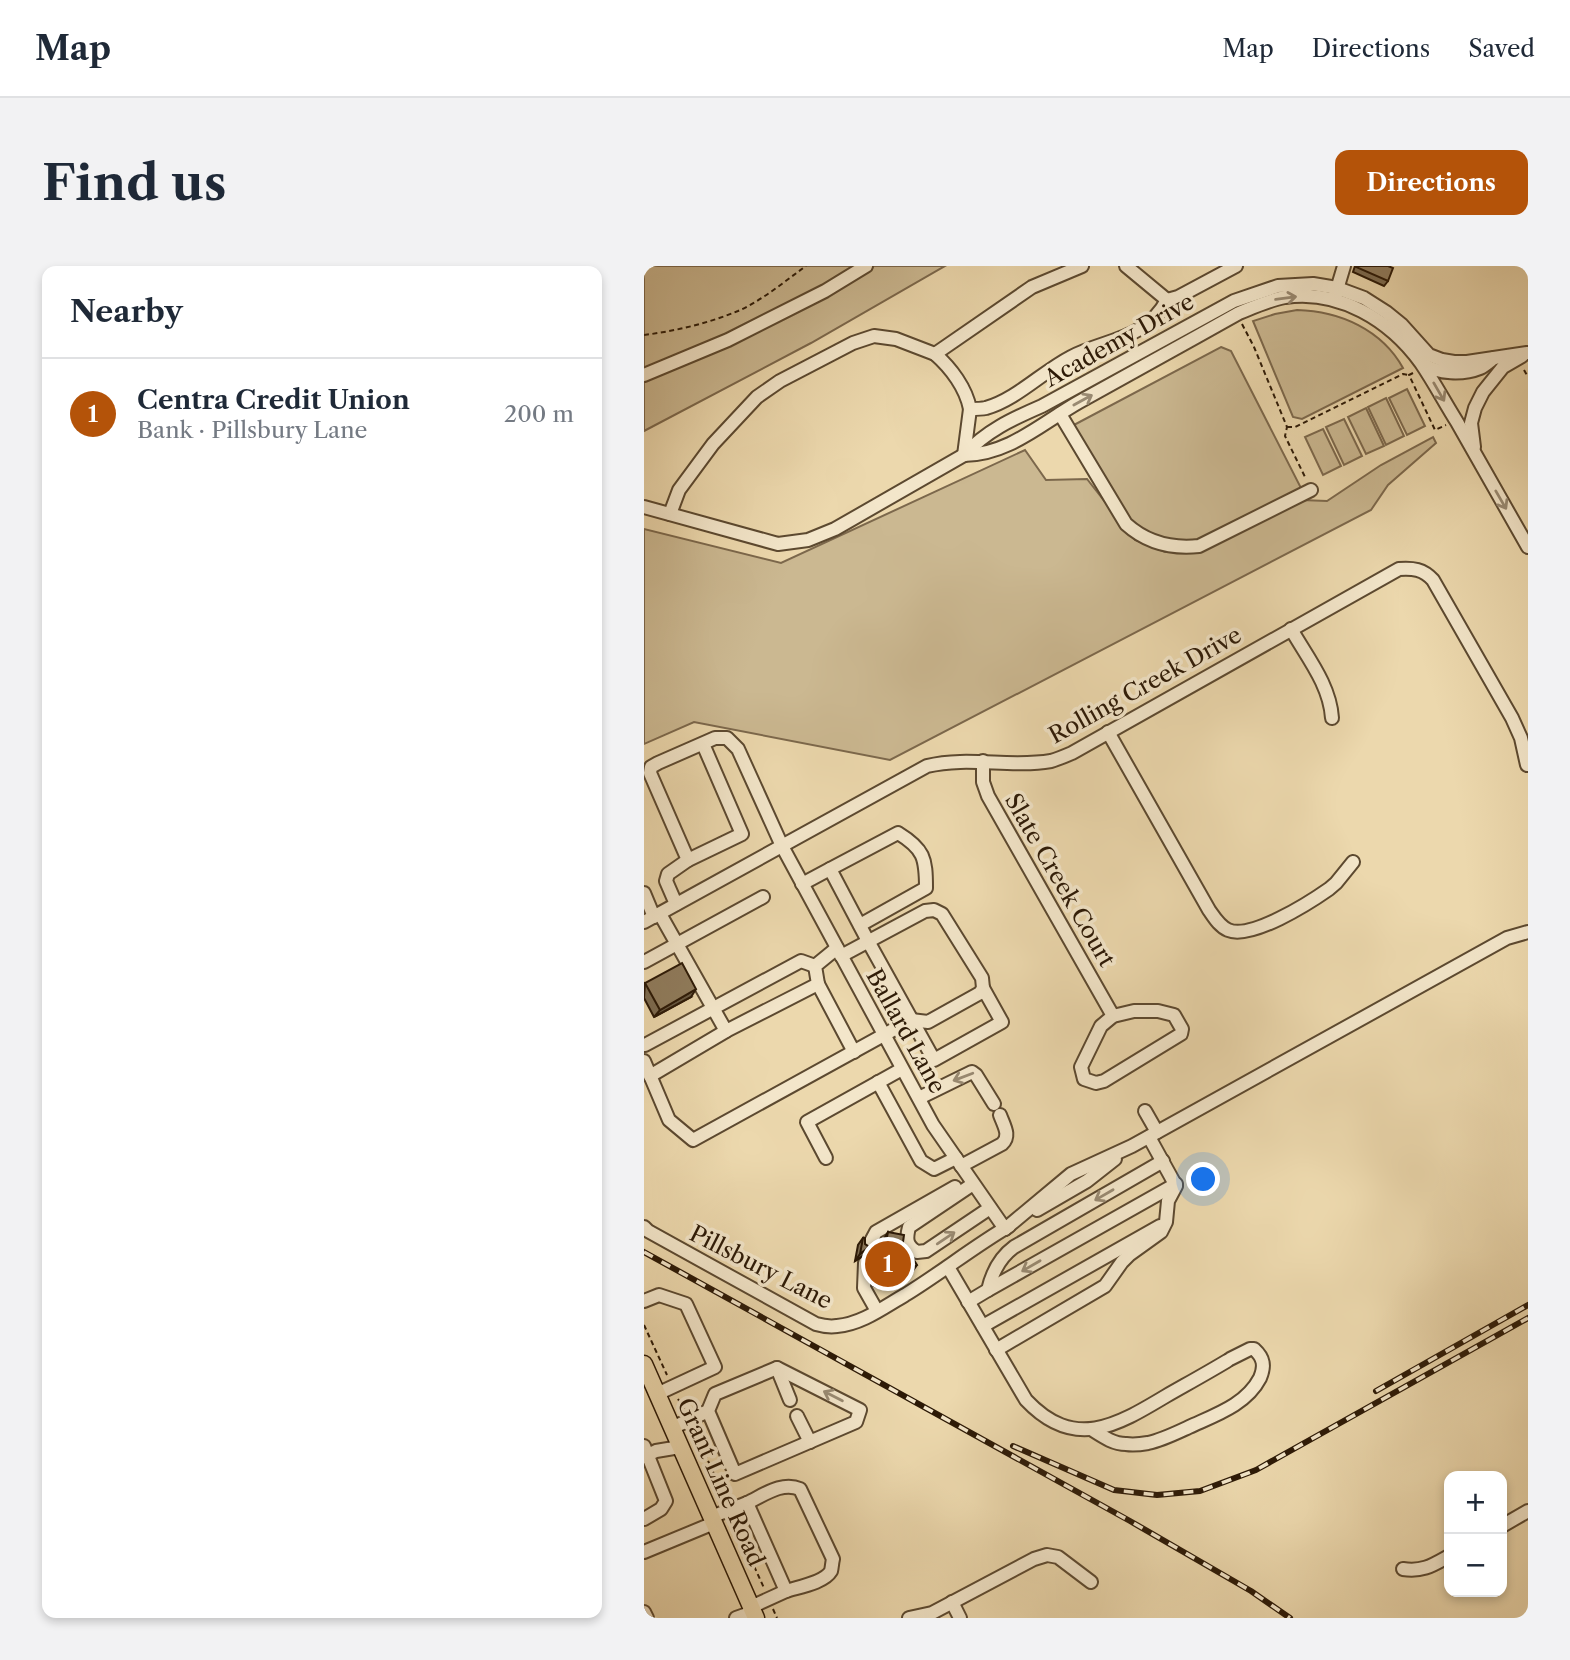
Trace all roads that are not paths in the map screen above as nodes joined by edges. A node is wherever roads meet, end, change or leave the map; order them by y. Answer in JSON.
{"nodes":[{"id":1,"x":866,"y":266,"type":"edge"},
{"id":2,"x":1082,"y":266,"type":"edge"},
{"id":3,"x":1126,"y":266,"type":"edge"},
{"id":4,"x":1236,"y":266,"type":"edge"},
{"id":5,"x":1344,"y":266,"type":"edge"},
{"id":6,"x":1336,"y":294,"type":"junction"},
{"id":7,"x":1167,"y":300,"type":"junction"},
{"id":8,"x":935,"y":354,"type":"junction"},
{"id":9,"x":1525,"y":356,"type":"edge"},
{"id":10,"x":1496,"y":357,"type":"junction"},
{"id":11,"x":1422,"y":365,"type":"junction"},
{"id":12,"x":1481,"y":368,"type":"junction"},
{"id":13,"x":644,"y":375,"type":"edge"},
{"id":14,"x":1491,"y":382,"type":"junction"},
{"id":15,"x":1042,"y":407,"type":"junction"},
{"id":16,"x":970,"y":409,"type":"junction"},
{"id":17,"x":1055,"y":417,"type":"junction"},
{"id":18,"x":1474,"y":452,"type":"junction"},
{"id":19,"x":964,"y":455,"type":"junction"},
{"id":20,"x":1311,"y":490,"type":"road end"},
{"id":21,"x":644,"y":507,"type":"edge"},
{"id":22,"x":670,"y":514,"type":"junction"},
{"id":23,"x":1528,"y":547,"type":"edge"},
{"id":24,"x":1290,"y":629,"type":"junction"},
{"id":25,"x":1332,"y":718,"type":"dead end"},
{"id":26,"x":1108,"y":732,"type":"junction"},
{"id":27,"x":703,"y":744,"type":"junction"},
{"id":28,"x":983,"y":761,"type":"junction"},
{"id":29,"x":1527,"y":765,"type":"edge"},
{"id":30,"x":782,"y":846,"type":"junction"},
{"id":31,"x":688,"y":860,"type":"junction"},
{"id":32,"x":1353,"y":862,"type":"dead end"},
{"id":33,"x":830,"y":869,"type":"junction"},
{"id":34,"x":802,"y":884,"type":"junction"},
{"id":35,"x":644,"y":893,"type":"edge"},
{"id":36,"x":762,"y":897,"type":"dead end"},
{"id":37,"x":676,"y":904,"type":"junction"},
{"id":38,"x":653,"y":917,"type":"edge"},
{"id":39,"x":860,"y":925,"type":"junction"},
{"id":40,"x":1528,"y":932,"type":"edge"},
{"id":41,"x":868,"y":941,"type":"junction"},
{"id":42,"x":677,"y":943,"type":"junction"},
{"id":43,"x":839,"y":952,"type":"junction"},
{"id":44,"x":644,"y":962,"type":"edge"},
{"id":45,"x":815,"y":966,"type":"junction"},
{"id":46,"x":818,"y":984,"type":"junction"},
{"id":47,"x":983,"y":988,"type":"junction"},
{"id":48,"x":713,"y":1008,"type":"junction"},
{"id":49,"x":1113,"y":1016,"type":"junction"},
{"id":50,"x":911,"y":1020,"type":"junction"},
{"id":51,"x":726,"y":1031,"type":"junction"},
{"id":52,"x":884,"y":1035,"type":"junction"},
{"id":53,"x":644,"y":1046,"type":"edge"},
{"id":54,"x":854,"y":1052,"type":"junction"},
{"id":55,"x":644,"y":1061,"type":"edge"},
{"id":56,"x":902,"y":1069,"type":"junction"},
{"id":57,"x":650,"y":1076,"type":"junction"},
{"id":58,"x":878,"y":1082,"type":"junction"},
{"id":59,"x":919,"y":1098,"type":"junction"},
{"id":60,"x":1144,"y":1111,"type":"dead end"},
{"id":61,"x":1153,"y":1134,"type":"junction"},
{"id":62,"x":826,"y":1157,"type":"dead end"},
{"id":63,"x":1163,"y":1161,"type":"junction"},
{"id":64,"x":959,"y":1162,"type":"junction"},
{"id":65,"x":972,"y":1181,"type":"junction"},
{"id":66,"x":1176,"y":1184,"type":"junction"},
{"id":67,"x":990,"y":1208,"type":"junction"},
{"id":68,"x":1166,"y":1222,"type":"junction"},
{"id":69,"x":644,"y":1227,"type":"edge"},
{"id":70,"x":1004,"y":1228,"type":"junction"},
{"id":71,"x":868,"y":1247,"type":"edge"},
{"id":72,"x":865,"y":1263,"type":"dead end"},
{"id":73,"x":948,"y":1267,"type":"junction"},
{"id":74,"x":988,"y":1290,"type":"junction"},
{"id":75,"x":644,"y":1301,"type":"edge"},
{"id":76,"x":968,"y":1302,"type":"junction"},
{"id":77,"x":877,"y":1311,"type":"junction"},
{"id":78,"x":983,"y":1326,"type":"junction"},
{"id":79,"x":996,"y":1350,"type":"junction"},
{"id":80,"x":644,"y":1364,"type":"edge"},
{"id":81,"x":777,"y":1368,"type":"junction"},
{"id":82,"x":705,"y":1372,"type":"junction"},
{"id":83,"x":665,"y":1391,"type":"junction"},
{"id":84,"x":715,"y":1394,"type":"junction"},
{"id":85,"x":790,"y":1400,"type":"dead end"},
{"id":86,"x":708,"y":1411,"type":"junction"},
{"id":87,"x":797,"y":1416,"type":"dead end"},
{"id":88,"x":672,"y":1428,"type":"junction"},
{"id":89,"x":1091,"y":1429,"type":"junction"},
{"id":90,"x":810,"y":1442,"type":"junction"},
{"id":91,"x":680,"y":1447,"type":"junction"},
{"id":92,"x":645,"y":1453,"type":"edge"},
{"id":93,"x":747,"y":1503,"type":"junction"},
{"id":94,"x":1528,"y":1511,"type":"edge"},
{"id":95,"x":644,"y":1520,"type":"edge"},
{"id":96,"x":712,"y":1520,"type":"junction"},
{"id":97,"x":1507,"y":1523,"type":"edge"},
{"id":98,"x":644,"y":1552,"type":"edge"},
{"id":99,"x":1444,"y":1558,"type":"edge"},
{"id":100,"x":1404,"y":1569,"type":"dead end"},
{"id":101,"x":1091,"y":1582,"type":"dead end"},
{"id":102,"x":786,"y":1591,"type":"junction"},
{"id":103,"x":952,"y":1602,"type":"junction"},
{"id":104,"x":644,"y":1612,"type":"edge"},
{"id":105,"x":753,"y":1612,"type":"edge"},
{"id":106,"x":647,"y":1618,"type":"edge"},
{"id":107,"x":736,"y":1618,"type":"edge"},
{"id":108,"x":909,"y":1618,"type":"edge"},
{"id":109,"x":960,"y":1618,"type":"edge"}],
"edges":[{"from":1,"to":13,"type":"street"},
{"from":2,"to":8,"type":"street"},
{"from":3,"to":7,"type":"street"},
{"from":4,"to":7,"type":"street"},
{"from":5,"to":6,"type":"street"},
{"from":6,"to":10,"type":"street","name":"Academy Drive"},
{"from":6,"to":11,"type":"street","name":"Academy Drive"},
{"from":6,"to":15,"type":"street","name":"Academy Drive"},
{"from":17,"to":6,"type":"street","name":"Academy Drive","one_way":true},
{"from":7,"to":16,"type":"street"},
{"from":8,"to":16,"type":"street"},
{"from":8,"to":22,"type":"street"},
{"from":9,"to":10,"type":"street","name":"Academy Drive"},
{"from":9,"to":14,"type":"street","name":"Academy Drive"},
{"from":10,"to":12,"type":"street"},
{"from":11,"to":12,"type":"street"},
{"from":11,"to":18,"type":"street","name":"Academy Drive","one_way":true},
{"from":12,"to":14,"type":"street"},
{"from":14,"to":18,"type":"street","name":"Academy Drive"},
{"from":15,"to":17,"type":"street","name":"Academy Drive"},
{"from":15,"to":19,"type":"street","name":"Academy Drive"},
{"from":16,"to":19,"type":"street"},
{"from":17,"to":19,"type":"street","name":"Academy Drive"},
{"from":17,"to":20,"type":"street"},
{"from":18,"to":23,"type":"street","name":"Academy Drive","one_way":true},
{"from":19,"to":22,"type":"street","name":"Academy Drive"},
{"from":21,"to":22,"type":"street","name":"Academy Drive"},
{"from":24,"to":25,"type":"street"},
{"from":24,"to":26,"type":"street","name":"Rolling Creek Drive"},
{"from":24,"to":29,"type":"street","name":"Rolling Creek Drive"},
{"from":26,"to":28,"type":"street","name":"Rolling Creek Drive"},
{"from":26,"to":32,"type":"street"},
{"from":27,"to":30,"type":"street","name":"Ballard Lane"},
{"from":27,"to":31,"type":"street"},
{"from":27,"to":31,"type":"street"},
{"from":28,"to":30,"type":"street","name":"Rolling Creek Drive"},
{"from":28,"to":49,"type":"street","name":"Slate Creek Court"},
{"from":30,"to":34,"type":"street","name":"Ballard Lane"},
{"from":30,"to":37,"type":"street","name":"Rolling Creek Drive"},
{"from":31,"to":37,"type":"street"},
{"from":33,"to":34,"type":"street"},
{"from":33,"to":39,"type":"street"},
{"from":33,"to":39,"type":"street"},
{"from":34,"to":43,"type":"street","name":"Ballard Lane"},
{"from":35,"to":38,"type":"street"},
{"from":36,"to":42,"type":"street"},
{"from":37,"to":38,"type":"street","name":"Rolling Creek Drive"},
{"from":38,"to":42,"type":"street"},
{"from":39,"to":41,"type":"street"},
{"from":40,"to":61,"type":"street","name":"Pillsbury Lane"},
{"from":41,"to":43,"type":"street"},
{"from":41,"to":47,"type":"street"},
{"from":41,"to":50,"type":"street"},
{"from":42,"to":44,"type":"street"},
{"from":42,"to":48,"type":"street"},
{"from":43,"to":45,"type":"street"},
{"from":43,"to":52,"type":"street","name":"Ballard Lane"},
{"from":45,"to":46,"type":"street"},
{"from":45,"to":48,"type":"street"},
{"from":46,"to":51,"type":"street"},
{"from":46,"to":54,"type":"street"},
{"from":47,"to":50,"type":"street"},
{"from":47,"to":50,"type":"street"},
{"from":48,"to":51,"type":"street"},
{"from":48,"to":53,"type":"street"},
{"from":49,"to":49,"type":"street"},
{"from":50,"to":52,"type":"street"},
{"from":51,"to":57,"type":"street"},
{"from":52,"to":54,"type":"street"},
{"from":52,"to":56,"type":"street","name":"Ballard Lane"},
{"from":54,"to":57,"type":"street"},
{"from":55,"to":57,"type":"street"},
{"from":56,"to":58,"type":"street"},
{"from":56,"to":59,"type":"street","name":"Ballard Lane"},
{"from":58,"to":62,"type":"street"},
{"from":58,"to":64,"type":"street"},
{"from":59,"to":64,"type":"street","name":"Ballard Lane"},
{"from":64,"to":59,"type":"street","one_way":true},
{"from":60,"to":61,"type":"street"},
{"from":61,"to":63,"type":"street"},
{"from":61,"to":70,"type":"street","name":"Pillsbury Lane"},
{"from":63,"to":66,"type":"street"},
{"from":63,"to":74,"type":"street","one_way":true},
{"from":64,"to":65,"type":"street","name":"Ballard Lane"},
{"from":65,"to":67,"type":"street","name":"Ballard Lane"},
{"from":65,"to":67,"type":"street","one_way":true},
{"from":65,"to":71,"type":"street"},
{"from":66,"to":68,"type":"street"},
{"from":66,"to":74,"type":"street","one_way":true},
{"from":67,"to":70,"type":"street","name":"Ballard Lane"},
{"from":68,"to":78,"type":"street"},
{"from":68,"to":79,"type":"street"},
{"from":69,"to":77,"type":"street","name":"Pillsbury Lane"},
{"from":70,"to":73,"type":"street","name":"Pillsbury Lane"},
{"from":72,"to":77,"type":"street"},
{"from":73,"to":76,"type":"street"},
{"from":73,"to":77,"type":"street","name":"Pillsbury Lane"},
{"from":74,"to":76,"type":"street"},
{"from":75,"to":82,"type":"street"},
{"from":76,"to":78,"type":"street"},
{"from":78,"to":79,"type":"street"},
{"from":79,"to":89,"type":"street"},
{"from":80,"to":83,"type":"main road","name":"Grant Line Road"},
{"from":81,"to":84,"type":"street"},
{"from":81,"to":85,"type":"street"},
{"from":90,"to":81,"type":"street","one_way":true},
{"from":82,"to":83,"type":"street"},
{"from":82,"to":84,"type":"street"},
{"from":83,"to":88,"type":"main road","name":"Grant Line Road"},
{"from":84,"to":86,"type":"street"},
{"from":86,"to":88,"type":"street"},
{"from":86,"to":90,"type":"street"},
{"from":87,"to":90,"type":"street"},
{"from":88,"to":91,"type":"main road","name":"Grant Line Road"},
{"from":89,"to":89,"type":"street"},
{"from":91,"to":92,"type":"street"},
{"from":91,"to":96,"type":"main road","name":"Grant Line Road"},
{"from":92,"to":95,"type":"street"},
{"from":93,"to":96,"type":"street"},
{"from":93,"to":102,"type":"street"},
{"from":93,"to":102,"type":"street"},
{"from":94,"to":97,"type":"street"},
{"from":96,"to":98,"type":"street"},
{"from":96,"to":105,"type":"main road","name":"Grant Line Road"},
{"from":99,"to":100,"type":"street"},
{"from":101,"to":103,"type":"street"},
{"from":102,"to":105,"type":"street"},
{"from":103,"to":108,"type":"street"},
{"from":103,"to":109,"type":"street"},
{"from":104,"to":106,"type":"street"},
{"from":105,"to":107,"type":"street"}]}
